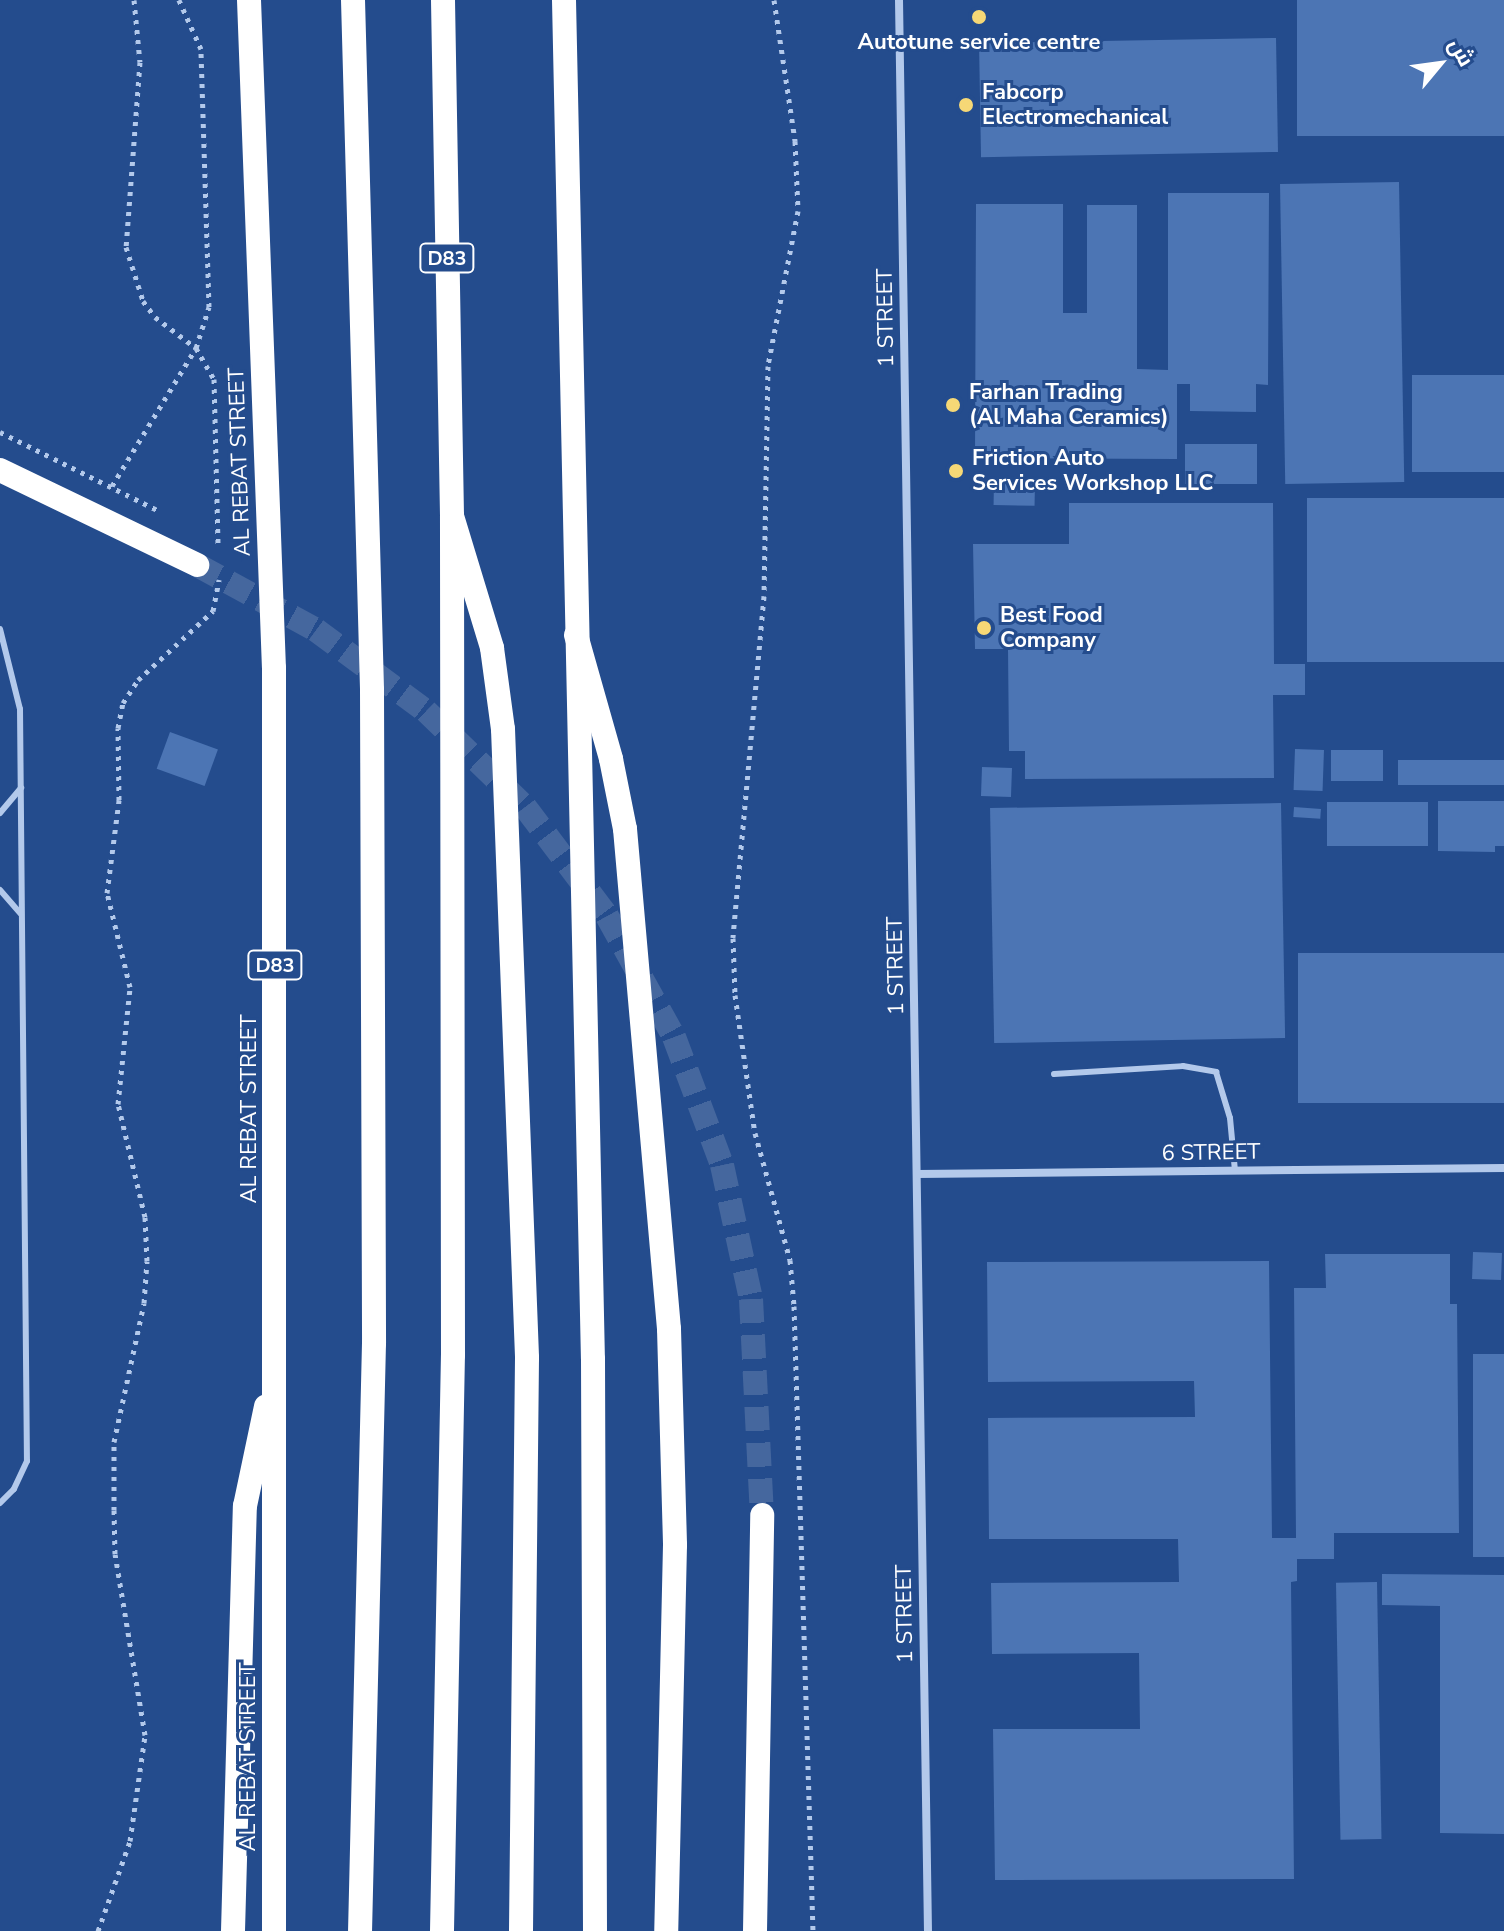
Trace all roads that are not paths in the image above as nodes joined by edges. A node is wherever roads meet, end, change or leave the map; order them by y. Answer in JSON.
{"nodes":[{"id":1,"x":249,"y":0,"type":"edge"},
{"id":2,"x":353,"y":0,"type":"edge"},
{"id":3,"x":443,"y":0,"type":"edge"},
{"id":4,"x":564,"y":0,"type":"edge"},
{"id":5,"x":899,"y":0,"type":"edge"},
{"id":6,"x":0,"y":470,"type":"edge"},
{"id":7,"x":452,"y":516,"type":"junction"},
{"id":8,"x":211,"y":563,"type":"tunnel mouth"},
{"id":9,"x":0,"y":629,"type":"edge"},
{"id":10,"x":576,"y":635,"type":"junction"},
{"id":11,"x":21,"y":788,"type":"junction"},
{"id":12,"x":0,"y":813,"type":"edge"},
{"id":13,"x":0,"y":890,"type":"edge"},
{"id":14,"x":22,"y":916,"type":"junction"},
{"id":15,"x":1054,"y":1074,"type":"dead end"},
{"id":16,"x":1504,"y":1168,"type":"edge"},
{"id":17,"x":1235,"y":1171,"type":"junction"},
{"id":18,"x":917,"y":1174,"type":"junction"},
{"id":19,"x":275,"y":1369,"type":"junction"},
{"id":20,"x":0,"y":1503,"type":"edge"},
{"id":21,"x":762,"y":1515,"type":"tunnel mouth"},
{"id":22,"x":233,"y":1931,"type":"edge"},
{"id":23,"x":274,"y":1931,"type":"edge"},
{"id":24,"x":360,"y":1931,"type":"edge"},
{"id":25,"x":442,"y":1931,"type":"edge"},
{"id":26,"x":521,"y":1931,"type":"edge"},
{"id":27,"x":595,"y":1931,"type":"edge"},
{"id":28,"x":666,"y":1931,"type":"edge"},
{"id":29,"x":755,"y":1931,"type":"edge"},
{"id":30,"x":928,"y":1931,"type":"edge"}],
"edges":[{"from":1,"to":19,"type":"highway","name":"AL REBAT STREET","number":"D83"},
{"from":2,"to":24,"type":"highway"},
{"from":3,"to":7,"type":"highway","number":"D83"},
{"from":4,"to":10,"type":"highway"},
{"from":5,"to":18,"type":"street","name":"1 STREET"},
{"from":6,"to":8,"type":"highway"},
{"from":7,"to":25,"type":"highway","number":"D83"},
{"from":7,"to":26,"type":"highway","bridge":true},
{"from":9,"to":11,"type":"lane"},
{"from":10,"to":27,"type":"highway"},
{"from":10,"to":28,"type":"highway","bridge":true},
{"from":11,"to":12,"type":"lane"},
{"from":11,"to":14,"type":"lane"},
{"from":13,"to":14,"type":"lane"},
{"from":14,"to":20,"type":"lane"},
{"from":15,"to":17,"type":"lane"},
{"from":16,"to":17,"type":"street","name":"6 STREET"},
{"from":17,"to":18,"type":"street","name":"6 STREET"},
{"from":18,"to":30,"type":"street","name":"1 STREET"},
{"from":19,"to":22,"type":"highway"},
{"from":19,"to":23,"type":"highway","name":"AL REBAT STREET","number":"D83"},
{"from":21,"to":29,"type":"highway"}]}
